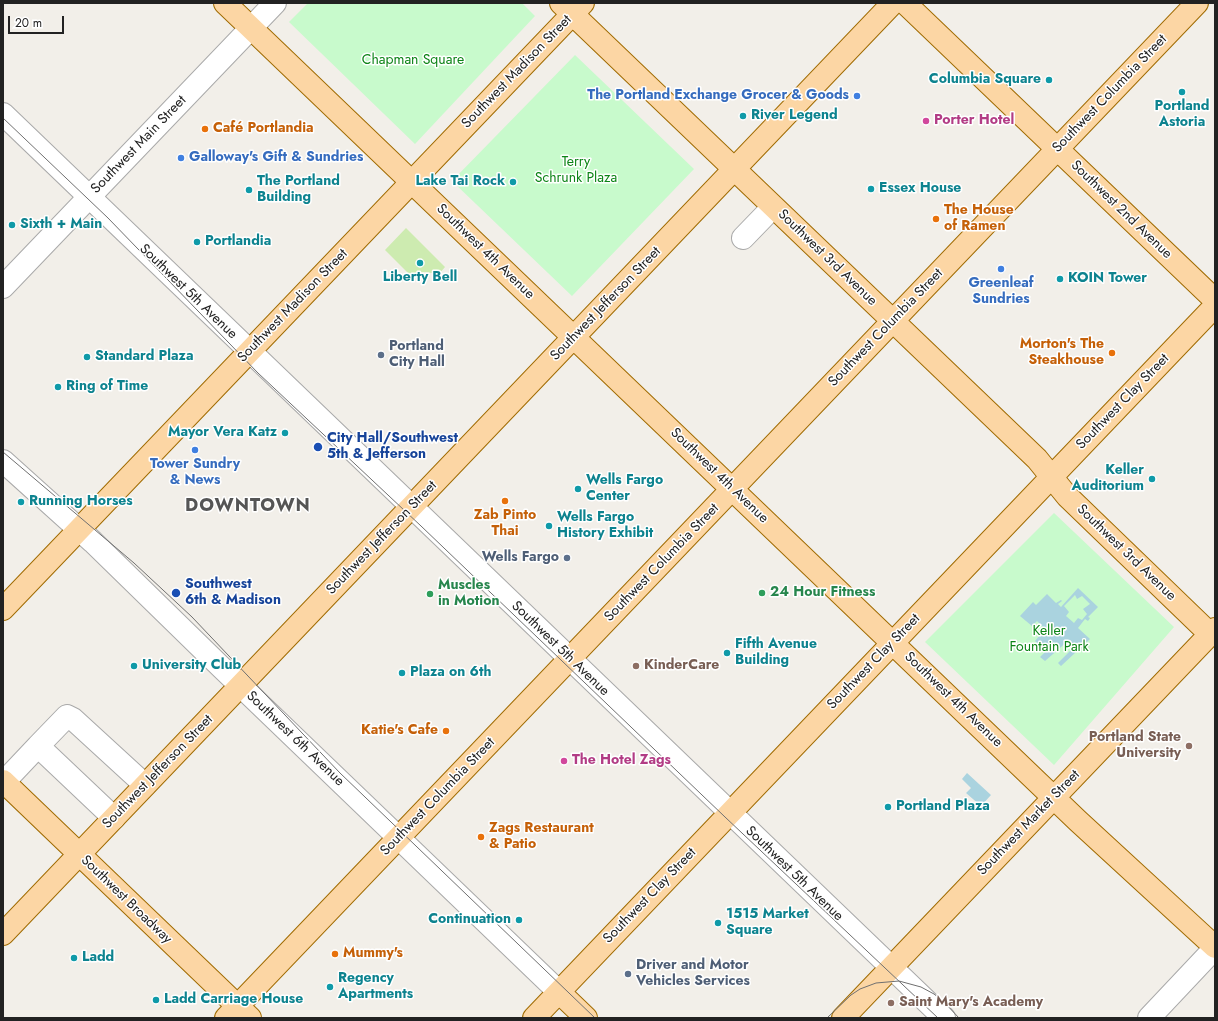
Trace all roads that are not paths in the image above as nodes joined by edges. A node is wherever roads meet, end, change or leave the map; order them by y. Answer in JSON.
{"nodes":[{"id":1,"x":225,"y":3,"type":"edge"},
{"id":2,"x":275,"y":3,"type":"edge"},
{"id":3,"x":893,"y":3,"type":"edge"},
{"id":4,"x":905,"y":3,"type":"edge"},
{"id":5,"x":1197,"y":3,"type":"edge"},
{"id":6,"x":572,"y":7,"type":"edge"},
{"id":7,"x":251,"y":28,"type":"junction"},
{"id":8,"x":3,"y":114,"type":"edge"},
{"id":9,"x":1057,"y":149,"type":"junction"},
{"id":10,"x":734,"y":169,"type":"junction"},
{"id":11,"x":412,"y":182,"type":"junction"},
{"id":12,"x":90,"y":197,"type":"junction"},
{"id":13,"x":773,"y":207,"type":"junction"},
{"id":14,"x":743,"y":238,"type":"dead end"},
{"id":15,"x":3,"y":287,"type":"edge"},
{"id":16,"x":1215,"y":300,"type":"edge"},
{"id":17,"x":1215,"y":306,"type":"edge"},
{"id":18,"x":892,"y":321,"type":"junction"},
{"id":19,"x":574,"y":337,"type":"junction"},
{"id":20,"x":250,"y":351,"type":"junction"},
{"id":21,"x":3,"y":460,"type":"edge"},
{"id":22,"x":1051,"y":477,"type":"junction"},
{"id":23,"x":732,"y":489,"type":"junction"},
{"id":24,"x":412,"y":507,"type":"junction"},
{"id":25,"x":79,"y":529,"type":"junction"},
{"id":26,"x":3,"y":609,"type":"edge"},
{"id":27,"x":1213,"y":631,"type":"edge"},
{"id":28,"x":893,"y":643,"type":"junction"},
{"id":29,"x":570,"y":658,"type":"junction"},
{"id":30,"x":240,"y":686,"type":"junction"},
{"id":31,"x":38,"y":746,"type":"junction"},
{"id":32,"x":3,"y":782,"type":"edge"},
{"id":33,"x":145,"y":785,"type":"junction"},
{"id":34,"x":1054,"y":797,"type":"junction"},
{"id":35,"x":730,"y":813,"type":"junction"},
{"id":36,"x":114,"y":818,"type":"junction"},
{"id":37,"x":398,"y":838,"type":"junction"},
{"id":38,"x":79,"y":854,"type":"junction"},
{"id":39,"x":3,"y":934,"type":"edge"},
{"id":40,"x":1215,"y":948,"type":"edge"},
{"id":41,"x":891,"y":967,"type":"junction"},
{"id":42,"x":559,"y":992,"type":"junction"},
{"id":43,"x":238,"y":1014,"type":"edge"},
{"id":44,"x":534,"y":1018,"type":"edge"},
{"id":45,"x":586,"y":1018,"type":"edge"},
{"id":46,"x":843,"y":1018,"type":"edge"},
{"id":47,"x":944,"y":1018,"type":"edge"},
{"id":48,"x":1149,"y":1018,"type":"edge"}],
"edges":[{"from":1,"to":7,"type":"main road","name":"Southwest 4th Avenue"},
{"from":2,"to":7,"type":"street","name":"Southwest Main Street"},
{"from":3,"to":10,"type":"main road","name":"Southwest Jefferson Street"},
{"from":4,"to":9,"type":"main road","name":"Southwest 2nd Avenue"},
{"from":5,"to":9,"type":"main road","name":"Southwest Columbia Street"},
{"from":6,"to":10,"type":"main road","name":"Southwest 3rd Avenue"},
{"from":6,"to":11,"type":"main road","name":"Southwest Madison Street"},
{"from":7,"to":11,"type":"main road","name":"Southwest 4th Avenue"},
{"from":7,"to":12,"type":"street","name":"Southwest Main Street"},
{"from":8,"to":12,"type":"street","name":"Southwest 5th Avenue"},
{"from":9,"to":16,"type":"main road","name":"Southwest 2nd Avenue"},
{"from":9,"to":18,"type":"main road","name":"Southwest Columbia Street"},
{"from":10,"to":13,"type":"main road","name":"Southwest 3rd Avenue"},
{"from":10,"to":19,"type":"main road","name":"Southwest Jefferson Street"},
{"from":11,"to":19,"type":"main road","name":"Southwest 4th Avenue"},
{"from":11,"to":20,"type":"main road","name":"Southwest Madison Street"},
{"from":12,"to":15,"type":"street","name":"Southwest Main Street"},
{"from":12,"to":20,"type":"street","name":"Southwest 5th Avenue"},
{"from":13,"to":14,"type":"street"},
{"from":13,"to":18,"type":"main road","name":"Southwest 3rd Avenue"},
{"from":17,"to":22,"type":"main road","name":"Southwest Clay Street"},
{"from":18,"to":22,"type":"main road","name":"Southwest 3rd Avenue"},
{"from":18,"to":23,"type":"main road","name":"Southwest Columbia Street"},
{"from":19,"to":23,"type":"main road","name":"Southwest 4th Avenue"},
{"from":19,"to":24,"type":"main road","name":"Southwest Jefferson Street"},
{"from":20,"to":24,"type":"street","name":"Southwest 5th Avenue"},
{"from":20,"to":25,"type":"main road","name":"Southwest Madison Street"},
{"from":21,"to":25,"type":"street","name":"Southwest 6th Avenue"},
{"from":22,"to":27,"type":"main road","name":"Southwest 3rd Avenue"},
{"from":22,"to":28,"type":"main road","name":"Southwest Clay Street"},
{"from":23,"to":28,"type":"main road","name":"Southwest 4th Avenue"},
{"from":23,"to":29,"type":"main road","name":"Southwest Columbia Street"},
{"from":24,"to":29,"type":"street","name":"Southwest 5th Avenue"},
{"from":24,"to":30,"type":"main road","name":"Southwest Jefferson Street"},
{"from":25,"to":26,"type":"main road","name":"Southwest Madison Street"},
{"from":25,"to":30,"type":"street","name":"Southwest 6th Avenue"},
{"from":27,"to":34,"type":"main road","name":"Southwest Market Street"},
{"from":28,"to":34,"type":"main road","name":"Southwest 4th Avenue"},
{"from":28,"to":35,"type":"main road","name":"Southwest Clay Street"},
{"from":29,"to":35,"type":"street","name":"Southwest 5th Avenue"},
{"from":29,"to":37,"type":"main road","name":"Southwest Columbia Street"},
{"from":30,"to":33,"type":"main road","name":"Southwest Jefferson Street"},
{"from":30,"to":37,"type":"street","name":"Southwest 6th Avenue"},
{"from":31,"to":32,"type":"street"},
{"from":31,"to":33,"type":"street"},
{"from":31,"to":36,"type":"street"},
{"from":32,"to":38,"type":"main road","name":"Southwest Broadway"},
{"from":33,"to":36,"type":"main road","name":"Southwest Jefferson Street"},
{"from":34,"to":40,"type":"main road","name":"Southwest 4th Avenue"},
{"from":34,"to":41,"type":"main road","name":"Southwest Market Street"},
{"from":35,"to":41,"type":"street","name":"Southwest 5th Avenue"},
{"from":35,"to":42,"type":"main road","name":"Southwest Clay Street"},
{"from":36,"to":38,"type":"main road","name":"Southwest Jefferson Street"},
{"from":37,"to":42,"type":"street","name":"Southwest 6th Avenue"},
{"from":37,"to":43,"type":"main road","name":"Southwest Columbia Street"},
{"from":38,"to":39,"type":"main road","name":"Southwest Jefferson Street"},
{"from":38,"to":43,"type":"main road","name":"Southwest Broadway"},
{"from":40,"to":48,"type":"street"},
{"from":41,"to":46,"type":"main road","name":"Southwest Market Street"},
{"from":41,"to":47,"type":"street","name":"Southwest 5th Avenue"},
{"from":42,"to":44,"type":"main road","name":"Southwest Clay Street"},
{"from":42,"to":45,"type":"main road","name":"Southwest 6th Avenue"}]}
